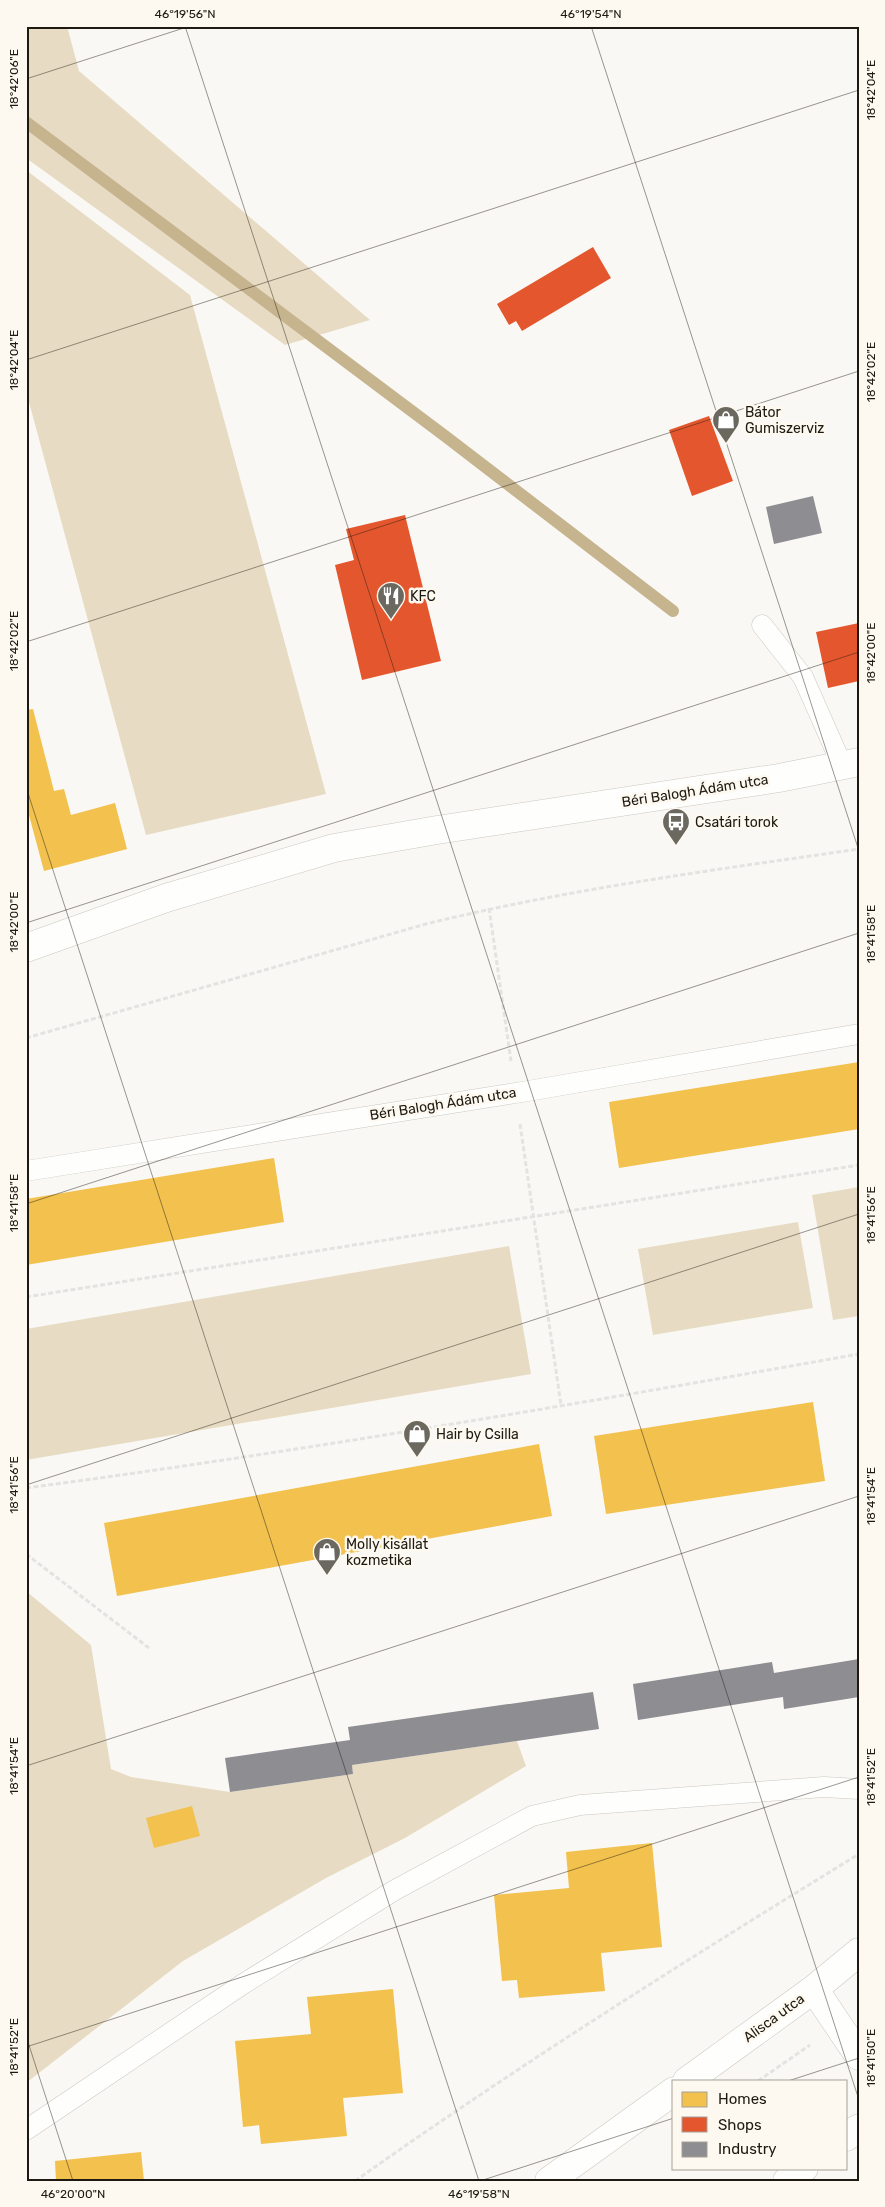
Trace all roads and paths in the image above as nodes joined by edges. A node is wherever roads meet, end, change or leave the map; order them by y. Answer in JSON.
{"nodes":[{"id":1,"x":762,"y":625,"type":"dead end"},
{"id":2,"x":853,"y":761,"type":"edge"},
{"id":3,"x":859,"y":849,"type":"edge"},
{"id":4,"x":489,"y":908,"type":"junction"},
{"id":5,"x":26,"y":948,"type":"edge"},
{"id":6,"x":859,"y":1034,"type":"edge"},
{"id":7,"x":26,"y":1038,"type":"edge"},
{"id":8,"x":516,"y":1093,"type":"junction"},
{"id":9,"x":859,"y":1165,"type":"edge"},
{"id":10,"x":26,"y":1171,"type":"edge"},
{"id":11,"x":533,"y":1217,"type":"junction"},
{"id":12,"x":26,"y":1297,"type":"edge"},
{"id":13,"x":859,"y":1354,"type":"edge"},
{"id":14,"x":561,"y":1405,"type":"junction"},
{"id":15,"x":26,"y":1488,"type":"edge"},
{"id":16,"x":26,"y":1554,"type":"edge"},
{"id":17,"x":149,"y":1648,"type":"dead end"},
{"id":18,"x":859,"y":1789,"type":"edge"},
{"id":19,"x":859,"y":1854,"type":"edge"},
{"id":20,"x":859,"y":1952,"type":"edge"},
{"id":21,"x":814,"y":1989,"type":"junction"},
{"id":22,"x":859,"y":2056,"type":"edge"},
{"id":23,"x":688,"y":2080,"type":"edge"},
{"id":24,"x":672,"y":2091,"type":"edge"},
{"id":25,"x":859,"y":2128,"type":"edge"},
{"id":26,"x":26,"y":2130,"type":"edge"},
{"id":27,"x":848,"y":2136,"type":"edge"},
{"id":28,"x":801,"y":2170,"type":"edge"},
{"id":29,"x":355,"y":2181,"type":"edge"},
{"id":30,"x":549,"y":2181,"type":"edge"},
{"id":31,"x":787,"y":2181,"type":"edge"}],
"edges":[{"from":1,"to":2,"type":"lane"},
{"from":2,"to":5,"type":"street","name":"Béri Balogh Ádám utca"},
{"from":3,"to":4,"type":"path"},
{"from":4,"to":7,"type":"path"},
{"from":4,"to":8,"type":"path"},
{"from":6,"to":8,"type":"lane","name":"Béri Balogh Ádám utca"},
{"from":8,"to":10,"type":"lane","name":"Béri Balogh Ádám utca"},
{"from":8,"to":11,"type":"path"},
{"from":9,"to":11,"type":"path"},
{"from":11,"to":12,"type":"path"},
{"from":11,"to":14,"type":"path"},
{"from":13,"to":14,"type":"path"},
{"from":14,"to":15,"type":"path"},
{"from":16,"to":17,"type":"path"},
{"from":18,"to":26,"type":"lane"},
{"from":19,"to":29,"type":"path"},
{"from":20,"to":21,"type":"street","name":"Alisca utca"},
{"from":21,"to":22,"type":"street"},
{"from":21,"to":23,"type":"street","name":"Alisca utca"},
{"from":24,"to":30,"type":"street"},
{"from":25,"to":27,"type":"street"},
{"from":28,"to":31,"type":"street"}]}
